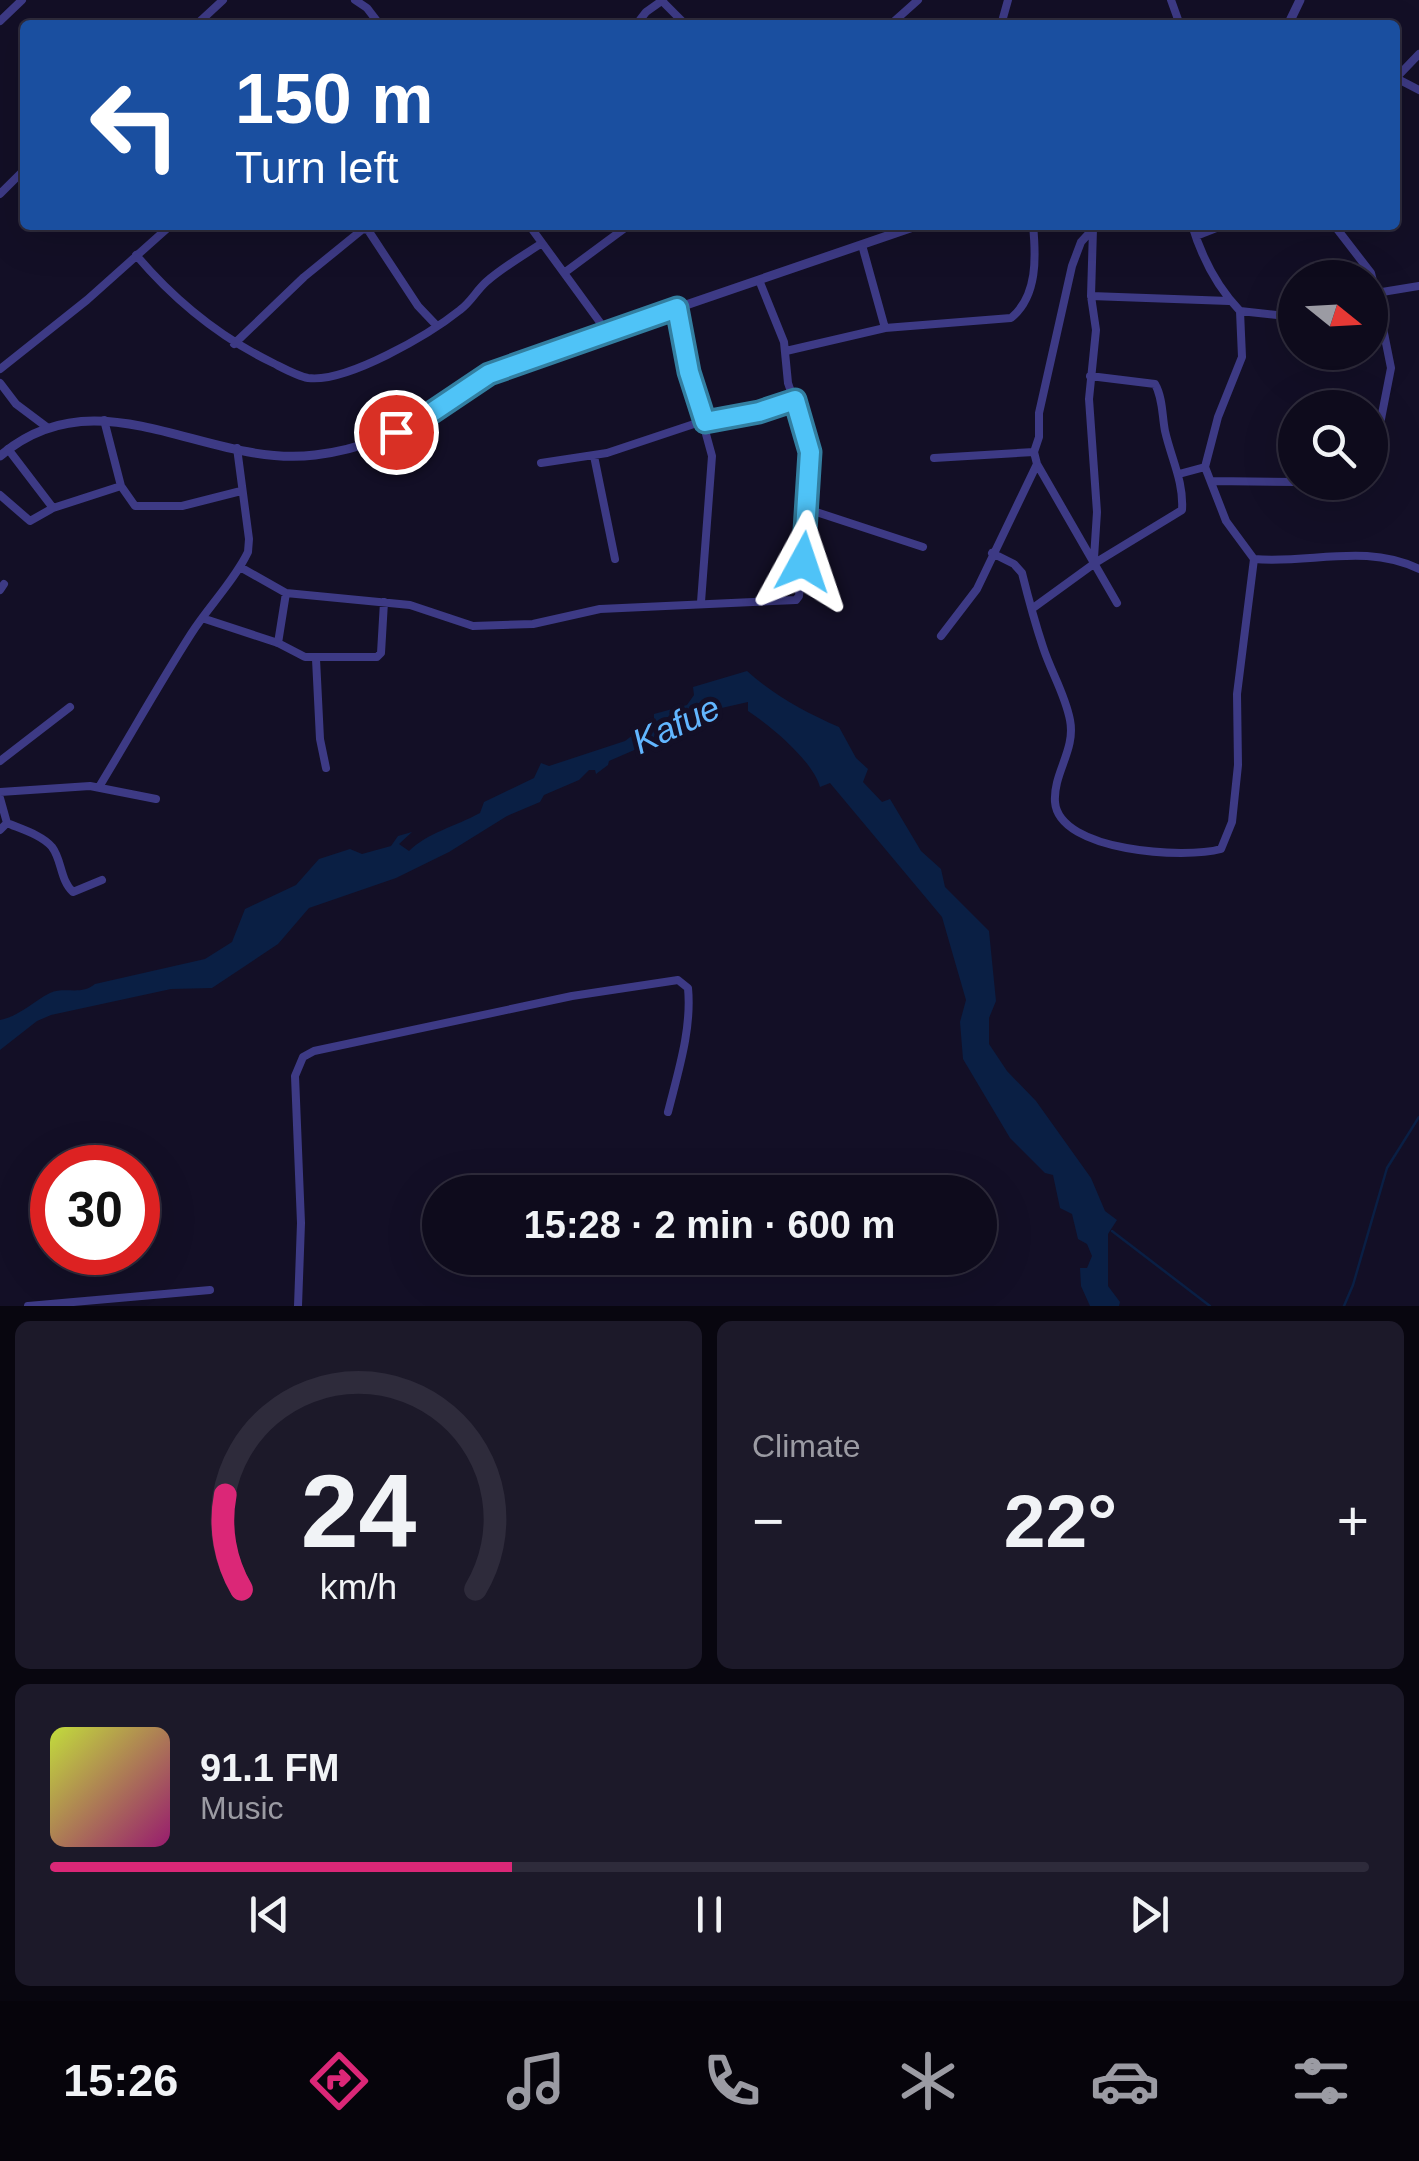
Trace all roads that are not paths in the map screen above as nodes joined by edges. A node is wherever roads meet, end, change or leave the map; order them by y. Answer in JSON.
{"nodes":[{"id":1,"x":22,"y":0,"type":"edge"},
{"id":2,"x":355,"y":0,"type":"edge"},
{"id":3,"x":662,"y":0,"type":"edge"},
{"id":4,"x":918,"y":0,"type":"edge"},
{"id":5,"x":221,"y":1,"type":"edge"},
{"id":6,"x":369,"y":4,"type":"edge"},
{"id":7,"x":201,"y":20,"type":"edge"},
{"id":8,"x":640,"y":20,"type":"edge"},
{"id":9,"x":681,"y":20,"type":"edge"},
{"id":10,"x":896,"y":20,"type":"edge"},
{"id":11,"x":0,"y":21,"type":"edge"},
{"id":12,"x":1419,"y":54,"type":"edge"},
{"id":13,"x":1400,"y":73,"type":"edge"},
{"id":14,"x":20,"y":174,"type":"edge"},
{"id":15,"x":0,"y":194,"type":"edge"},
{"id":16,"x":165,"y":230,"type":"edge"},
{"id":17,"x":533,"y":230,"type":"edge"},
{"id":18,"x":622,"y":230,"type":"edge"},
{"id":19,"x":905,"y":230,"type":"edge"},
{"id":20,"x":1033,"y":230,"type":"edge"},
{"id":21,"x":1091,"y":230,"type":"edge"},
{"id":22,"x":1093,"y":230,"type":"edge"},
{"id":23,"x":1194,"y":230,"type":"edge"},
{"id":24,"x":1211,"y":230,"type":"edge"},
{"id":25,"x":1338,"y":230,"type":"edge"},
{"id":26,"x":1196,"y":236,"type":"junction"},
{"id":27,"x":542,"y":243,"type":"junction"},
{"id":28,"x":862,"y":245,"type":"junction"},
{"id":29,"x":136,"y":255,"type":"junction"},
{"id":30,"x":1361,"y":260,"type":"edge"},
{"id":31,"x":564,"y":273,"type":"junction"},
{"id":32,"x":759,"y":280,"type":"junction"},
{"id":33,"x":1419,"y":286,"type":"edge"},
{"id":34,"x":1388,"y":291,"type":"edge"},
{"id":35,"x":1091,"y":296,"type":"junction"},
{"id":36,"x":1229,"y":301,"type":"junction"},
{"id":37,"x":677,"y":308,"type":"junction"},
{"id":38,"x":1240,"y":310,"type":"junction"},
{"id":39,"x":1278,"y":315,"type":"edge"},
{"id":40,"x":437,"y":326,"type":"junction"},
{"id":41,"x":885,"y":328,"type":"junction"},
{"id":42,"x":607,"y":332,"type":"junction"},
{"id":43,"x":234,"y":344,"type":"junction"},
{"id":44,"x":786,"y":351,"type":"junction"},
{"id":45,"x":1388,"y":356,"type":"edge"},
{"id":46,"x":0,"y":369,"type":"edge"},
{"id":47,"x":1090,"y":376,"type":"junction"},
{"id":48,"x":0,"y":383,"type":"edge"},
{"id":49,"x":1387,"y":390,"type":"edge"},
{"id":50,"x":795,"y":400,"type":"junction"},
{"id":51,"x":104,"y":420,"type":"junction"},
{"id":52,"x":703,"y":420,"type":"junction"},
{"id":53,"x":48,"y":428,"type":"junction"},
{"id":54,"x":236,"y":448,"type":"junction"},
{"id":55,"x":4,"y":452,"type":"edge"},
{"id":56,"x":1034,"y":452,"type":"junction"},
{"id":57,"x":594,"y":456,"type":"junction"},
{"id":58,"x":934,"y":458,"type":"dead end"},
{"id":59,"x":541,"y":463,"type":"dead end"},
{"id":60,"x":1037,"y":464,"type":"junction"},
{"id":61,"x":1205,"y":468,"type":"junction"},
{"id":62,"x":1179,"y":474,"type":"junction"},
{"id":63,"x":1211,"y":481,"type":"junction"},
{"id":64,"x":1278,"y":482,"type":"edge"},
{"id":65,"x":121,"y":486,"type":"junction"},
{"id":66,"x":241,"y":491,"type":"junction"},
{"id":67,"x":0,"y":495,"type":"edge"},
{"id":68,"x":54,"y":508,"type":"junction"},
{"id":69,"x":807,"y":509,"type":"junction"},
{"id":70,"x":923,"y":547,"type":"dead end"},
{"id":71,"x":992,"y":552,"type":"junction"},
{"id":72,"x":614,"y":559,"type":"dead end"},
{"id":73,"x":1254,"y":559,"type":"junction"},
{"id":74,"x":1095,"y":561,"type":"junction"},
{"id":75,"x":240,"y":566,"type":"junction"},
{"id":76,"x":1419,"y":569,"type":"edge"},
{"id":77,"x":286,"y":593,"type":"junction"},
{"id":78,"x":384,"y":602,"type":"junction"},
{"id":79,"x":701,"y":602,"type":"junction"},
{"id":80,"x":1116,"y":603,"type":"dead end"},
{"id":81,"x":1033,"y":608,"type":"junction"},
{"id":82,"x":202,"y":618,"type":"junction"},
{"id":83,"x":940,"y":636,"type":"dead end"},
{"id":84,"x":278,"y":643,"type":"junction"},
{"id":85,"x":316,"y":659,"type":"junction"},
{"id":86,"x":70,"y":707,"type":"dead end"},
{"id":87,"x":0,"y":761,"type":"edge"},
{"id":88,"x":326,"y":768,"type":"dead end"},
{"id":89,"x":99,"y":786,"type":"junction"},
{"id":90,"x":0,"y":795,"type":"edge"},
{"id":91,"x":156,"y":799,"type":"dead end"},
{"id":92,"x":4,"y":827,"type":"edge"},
{"id":93,"x":102,"y":880,"type":"dead end"},
{"id":94,"x":668,"y":1112,"type":"dead end"},
{"id":95,"x":210,"y":1290,"type":"dead end"},
{"id":96,"x":28,"y":1306,"type":"edge"},
{"id":97,"x":298,"y":1306,"type":"edge"}],
"edges":[{"from":1,"to":11,"type":"street"},
{"from":2,"to":6,"type":"street"},
{"from":3,"to":8,"type":"street"},
{"from":3,"to":9,"type":"street"},
{"from":4,"to":10,"type":"street"},
{"from":5,"to":7,"type":"street"},
{"from":12,"to":13,"type":"street"},
{"from":14,"to":15,"type":"street"},
{"from":16,"to":29,"type":"street"},
{"from":17,"to":27,"type":"street"},
{"from":18,"to":31,"type":"street"},
{"from":19,"to":28,"type":"street"},
{"from":20,"to":41,"type":"street"},
{"from":21,"to":56,"type":"street"},
{"from":22,"to":35,"type":"street"},
{"from":23,"to":26,"type":"street"},
{"from":24,"to":26,"type":"street"},
{"from":25,"to":30,"type":"street"},
{"from":26,"to":36,"type":"street"},
{"from":27,"to":31,"type":"street"},
{"from":27,"to":40,"type":"street"},
{"from":28,"to":32,"type":"street"},
{"from":28,"to":41,"type":"street"},
{"from":29,"to":43,"type":"street"},
{"from":29,"to":46,"type":"street"},
{"from":31,"to":42,"type":"street"},
{"from":32,"to":37,"type":"street"},
{"from":32,"to":44,"type":"street"},
{"from":33,"to":34,"type":"street"},
{"from":35,"to":36,"type":"street"},
{"from":35,"to":47,"type":"street"},
{"from":36,"to":38,"type":"street"},
{"from":37,"to":42,"type":"street"},
{"from":37,"to":52,"type":"street"},
{"from":38,"to":39,"type":"street"},
{"from":38,"to":61,"type":"street"},
{"from":40,"to":43,"type":"street"},
{"from":40,"to":43,"type":"street"},
{"from":41,"to":44,"type":"street"},
{"from":42,"to":54,"type":"street"},
{"from":44,"to":50,"type":"street"},
{"from":45,"to":49,"type":"street"},
{"from":47,"to":62,"type":"street"},
{"from":47,"to":74,"type":"street"},
{"from":48,"to":53,"type":"street"},
{"from":50,"to":52,"type":"street"},
{"from":50,"to":69,"type":"street"},
{"from":51,"to":53,"type":"street"},
{"from":51,"to":54,"type":"street"},
{"from":51,"to":65,"type":"street"},
{"from":52,"to":57,"type":"street"},
{"from":52,"to":79,"type":"street"},
{"from":53,"to":55,"type":"street"},
{"from":54,"to":66,"type":"street"},
{"from":55,"to":68,"type":"street"},
{"from":56,"to":58,"type":"street"},
{"from":56,"to":60,"type":"street"},
{"from":57,"to":59,"type":"street"},
{"from":57,"to":72,"type":"street"},
{"from":60,"to":71,"type":"street"},
{"from":60,"to":74,"type":"street"},
{"from":61,"to":62,"type":"street"},
{"from":61,"to":63,"type":"street"},
{"from":62,"to":74,"type":"street"},
{"from":63,"to":64,"type":"street"},
{"from":63,"to":73,"type":"street"},
{"from":65,"to":66,"type":"street"},
{"from":65,"to":68,"type":"street"},
{"from":66,"to":75,"type":"street"},
{"from":67,"to":68,"type":"street"},
{"from":69,"to":70,"type":"street"},
{"from":69,"to":79,"type":"street"},
{"from":71,"to":81,"type":"street"},
{"from":71,"to":83,"type":"street"},
{"from":73,"to":76,"type":"street"},
{"from":73,"to":81,"type":"street"},
{"from":74,"to":80,"type":"street"},
{"from":74,"to":81,"type":"street"},
{"from":75,"to":77,"type":"street"},
{"from":75,"to":82,"type":"street"},
{"from":77,"to":78,"type":"street"},
{"from":77,"to":84,"type":"street"},
{"from":78,"to":79,"type":"street"},
{"from":78,"to":85,"type":"street"},
{"from":82,"to":84,"type":"street"},
{"from":82,"to":89,"type":"street"},
{"from":84,"to":85,"type":"street"},
{"from":85,"to":88,"type":"street"},
{"from":86,"to":87,"type":"street"},
{"from":89,"to":90,"type":"street"},
{"from":89,"to":91,"type":"street"},
{"from":90,"to":92,"type":"street"},
{"from":92,"to":93,"type":"street"},
{"from":94,"to":97,"type":"street"},
{"from":95,"to":96,"type":"street"}]}
